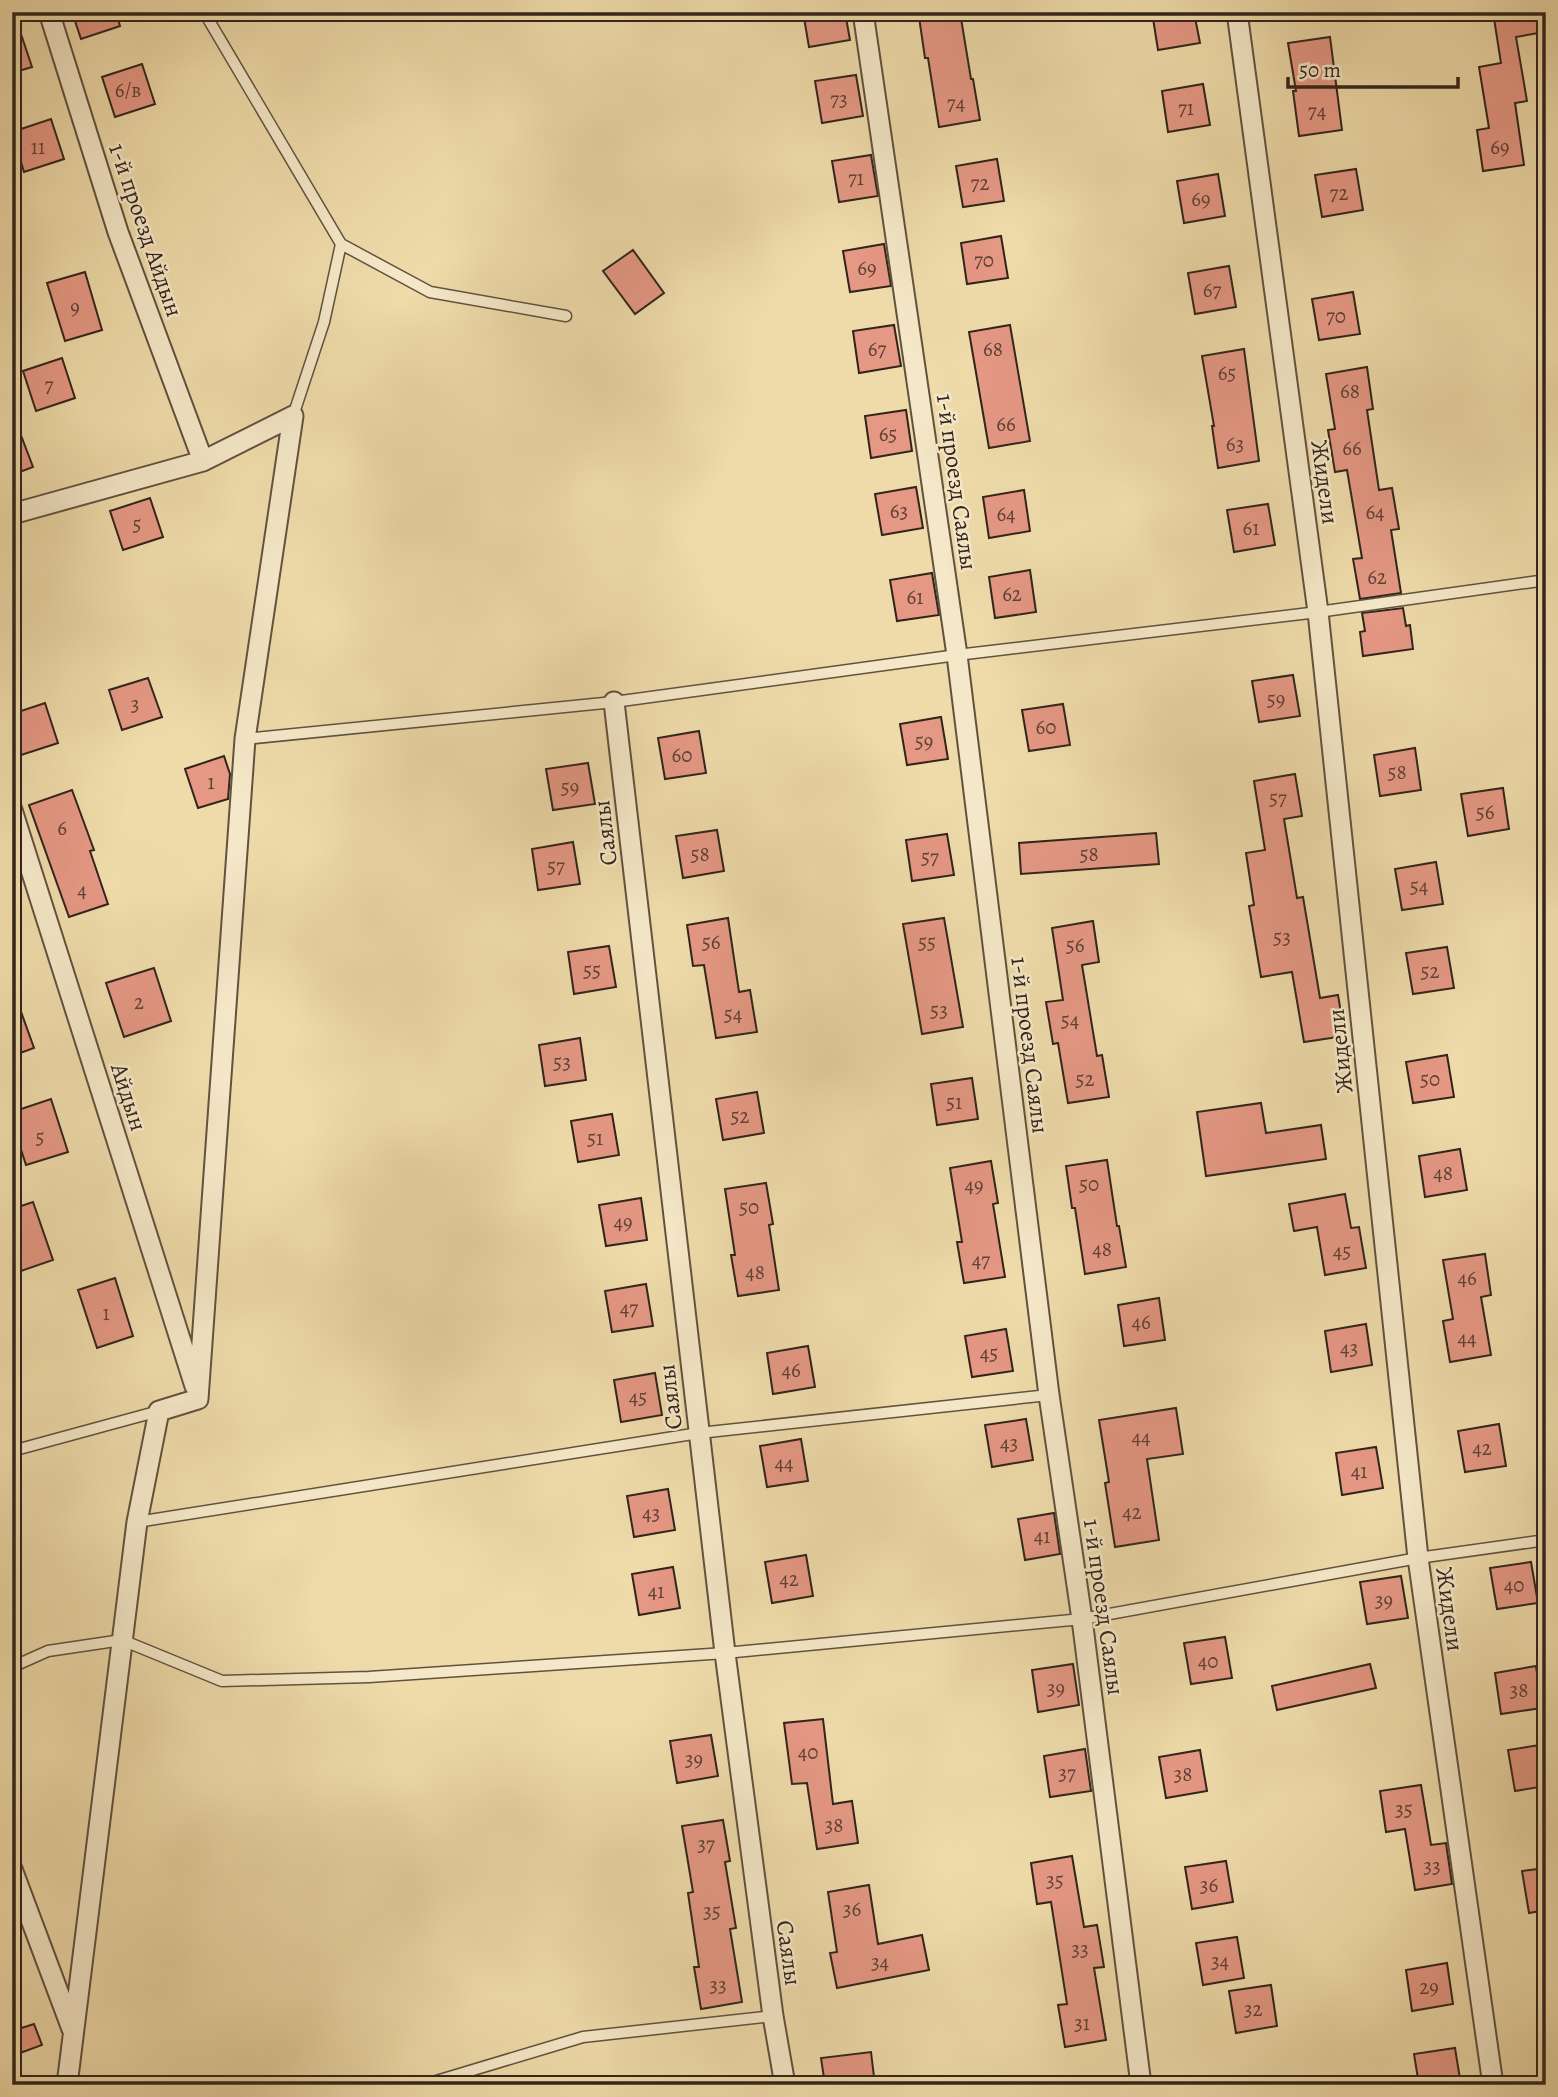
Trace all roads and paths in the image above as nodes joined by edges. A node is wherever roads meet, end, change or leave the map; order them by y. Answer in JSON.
{"nodes":[{"id":1,"x":50,"y":12,"type":"edge"},
{"id":2,"x":204,"y":12,"type":"edge"},
{"id":3,"x":863,"y":12,"type":"edge"},
{"id":4,"x":1237,"y":12,"type":"edge"},
{"id":5,"x":341,"y":244,"type":"junction"},
{"id":6,"x":566,"y":316,"type":"dead end"},
{"id":7,"x":293,"y":416,"type":"junction"},
{"id":8,"x":203,"y":461,"type":"junction"},
{"id":9,"x":12,"y":514,"type":"edge"},
{"id":10,"x":1546,"y":580,"type":"edge"},
{"id":11,"x":1318,"y":612,"type":"junction"},
{"id":12,"x":957,"y":655,"type":"junction"},
{"id":13,"x":614,"y":702,"type":"junction"},
{"id":14,"x":245,"y":738,"type":"junction"},
{"id":15,"x":12,"y":810,"type":"edge"},
{"id":16,"x":1049,"y":1395,"type":"junction"},
{"id":17,"x":198,"y":1399,"type":"junction"},
{"id":18,"x":159,"y":1411,"type":"junction"},
{"id":19,"x":699,"y":1433,"type":"junction"},
{"id":20,"x":12,"y":1451,"type":"edge"},
{"id":21,"x":137,"y":1522,"type":"junction"},
{"id":22,"x":1546,"y":1540,"type":"edge"},
{"id":23,"x":1418,"y":1558,"type":"junction"},
{"id":24,"x":1082,"y":1619,"type":"junction"},
{"id":25,"x":122,"y":1640,"type":"junction"},
{"id":26,"x":725,"y":1653,"type":"junction"},
{"id":27,"x":12,"y":1667,"type":"edge"},
{"id":28,"x":12,"y":1869,"type":"edge"},
{"id":29,"x":773,"y":2016,"type":"junction"},
{"id":30,"x":74,"y":2034,"type":"junction"},
{"id":31,"x":67,"y":2085,"type":"edge"},
{"id":32,"x":423,"y":2085,"type":"edge"},
{"id":33,"x":785,"y":2085,"type":"edge"},
{"id":34,"x":1141,"y":2085,"type":"edge"},
{"id":35,"x":1493,"y":2085,"type":"edge"}],
"edges":[{"from":1,"to":8,"type":"street","name":"1-й проезд Айдын"},
{"from":2,"to":5,"type":"lane"},
{"from":3,"to":12,"type":"street","name":"1-й проезд Саялы"},
{"from":4,"to":11,"type":"street","name":"Жидели"},
{"from":5,"to":6,"type":"lane"},
{"from":5,"to":7,"type":"lane"},
{"from":7,"to":8,"type":"street"},
{"from":7,"to":14,"type":"street"},
{"from":8,"to":9,"type":"street"},
{"from":10,"to":11,"type":"lane"},
{"from":11,"to":12,"type":"lane"},
{"from":11,"to":23,"type":"street","name":"Жидели"},
{"from":12,"to":13,"type":"lane"},
{"from":12,"to":16,"type":"street","name":"1-й проезд Саялы"},
{"from":13,"to":14,"type":"lane"},
{"from":13,"to":19,"type":"street","name":"Саялы"},
{"from":14,"to":17,"type":"street"},
{"from":15,"to":17,"type":"street","name":"Айдын"},
{"from":16,"to":19,"type":"lane"},
{"from":16,"to":24,"type":"street","name":"1-й проезд Саялы"},
{"from":17,"to":18,"type":"street"},
{"from":18,"to":20,"type":"lane"},
{"from":18,"to":21,"type":"street"},
{"from":19,"to":21,"type":"lane"},
{"from":19,"to":26,"type":"street","name":"Саялы"},
{"from":21,"to":25,"type":"street"},
{"from":22,"to":23,"type":"lane"},
{"from":23,"to":24,"type":"lane"},
{"from":23,"to":35,"type":"street","name":"Жидели"},
{"from":24,"to":26,"type":"lane"},
{"from":24,"to":34,"type":"street","name":"1-й проезд Саялы"},
{"from":25,"to":26,"type":"lane"},
{"from":25,"to":27,"type":"lane"},
{"from":25,"to":30,"type":"street"},
{"from":26,"to":29,"type":"street","name":"Саялы"},
{"from":28,"to":30,"type":"street"},
{"from":29,"to":32,"type":"lane"},
{"from":29,"to":33,"type":"street","name":"Саялы"},
{"from":30,"to":31,"type":"street"}]}
